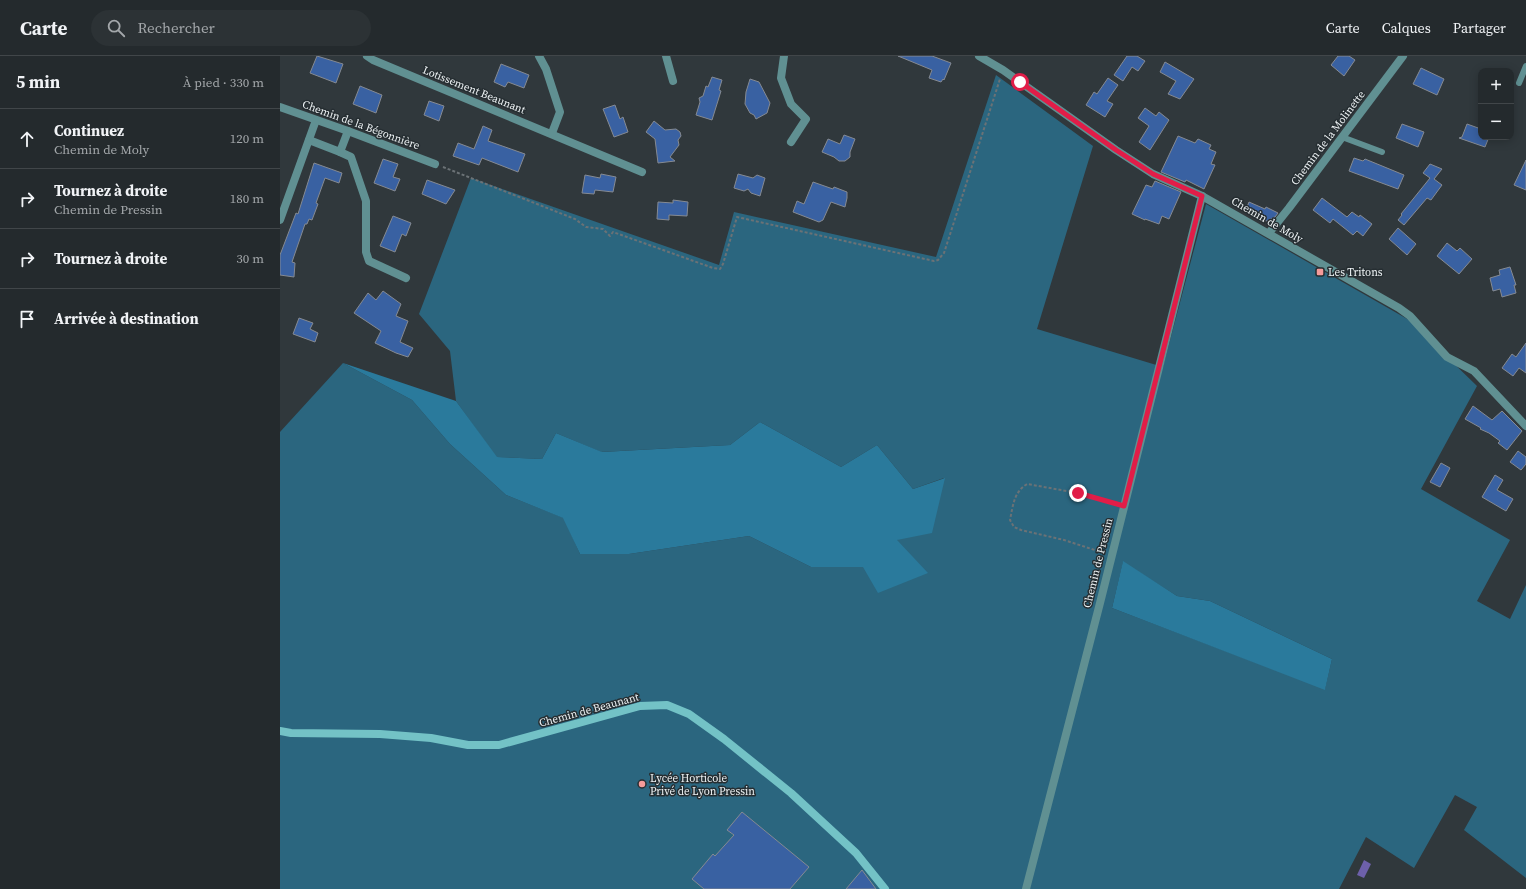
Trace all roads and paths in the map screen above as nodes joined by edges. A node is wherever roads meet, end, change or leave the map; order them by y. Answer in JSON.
{"nodes":[{"id":1,"x":366,"y":56,"type":"edge"},
{"id":2,"x":539,"y":56,"type":"edge"},
{"id":3,"x":666,"y":56,"type":"edge"},
{"id":4,"x":784,"y":56,"type":"edge"},
{"id":5,"x":979,"y":56,"type":"edge"},
{"id":6,"x":1403,"y":56,"type":"edge"},
{"id":7,"x":1526,"y":66,"type":"edge"},
{"id":8,"x":1003,"y":70,"type":"junction"},
{"id":9,"x":673,"y":80,"type":"dead end"},
{"id":10,"x":1519,"y":83,"type":"dead end"},
{"id":11,"x":280,"y":107,"type":"edge"},
{"id":12,"x":316,"y":120,"type":"junction"},
{"id":13,"x":348,"y":130,"type":"junction"},
{"id":14,"x":552,"y":133,"type":"junction"},
{"id":15,"x":1342,"y":137,"type":"junction"},
{"id":16,"x":309,"y":140,"type":"junction"},
{"id":17,"x":791,"y":142,"type":"dead end"},
{"id":18,"x":340,"y":152,"type":"junction"},
{"id":19,"x":1382,"y":152,"type":"dead end"},
{"id":20,"x":435,"y":164,"type":"joint"},
{"id":21,"x":642,"y":172,"type":"dead end"},
{"id":22,"x":1202,"y":196,"type":"junction"},
{"id":23,"x":280,"y":220,"type":"edge"},
{"id":24,"x":1269,"y":233,"type":"junction"},
{"id":25,"x":406,"y":278,"type":"dead end"},
{"id":26,"x":1526,"y":426,"type":"edge"},
{"id":27,"x":1124,"y":506,"type":"junction"},
{"id":28,"x":1112,"y":556,"type":"junction"},
{"id":29,"x":280,"y":731,"type":"edge"},
{"id":30,"x":885,"y":889,"type":"edge"},
{"id":31,"x":1026,"y":889,"type":"edge"}],
"edges":[{"from":1,"to":14,"type":"street","name":"Lotissement Beaunant"},
{"from":2,"to":14,"type":"street"},
{"from":3,"to":9,"type":"street"},
{"from":4,"to":17,"type":"street"},
{"from":5,"to":8,"type":"street","name":"Chemin de Moly"},
{"from":6,"to":15,"type":"street","name":"Chemin de la Molinette"},
{"from":7,"to":10,"type":"lane"},
{"from":8,"to":20,"type":"path"},
{"from":8,"to":22,"type":"street","name":"Chemin de Moly"},
{"from":11,"to":12,"type":"street","name":"Chemin de la Bégonnière"},
{"from":12,"to":13,"type":"street","name":"Chemin de la Bégonnière"},
{"from":12,"to":16,"type":"street"},
{"from":13,"to":18,"type":"street"},
{"from":13,"to":20,"type":"street","name":"Chemin de la Bégonnière"},
{"from":14,"to":21,"type":"street","name":"Lotissement Beaunant"},
{"from":15,"to":19,"type":"lane"},
{"from":15,"to":24,"type":"street","name":"Chemin de la Molinette"},
{"from":16,"to":18,"type":"street"},
{"from":16,"to":23,"type":"street"},
{"from":18,"to":25,"type":"street"},
{"from":22,"to":24,"type":"street","name":"Chemin de Moly"},
{"from":22,"to":27,"type":"street","name":"Chemin de Pressin"},
{"from":24,"to":26,"type":"street","name":"Chemin de Moly"},
{"from":27,"to":28,"type":"street","name":"Chemin de Pressin"},
{"from":27,"to":28,"type":"path"},
{"from":28,"to":31,"type":"street","name":"Chemin de Pressin"},
{"from":29,"to":30,"type":"street","name":"Chemin de Beaunant"}]}
